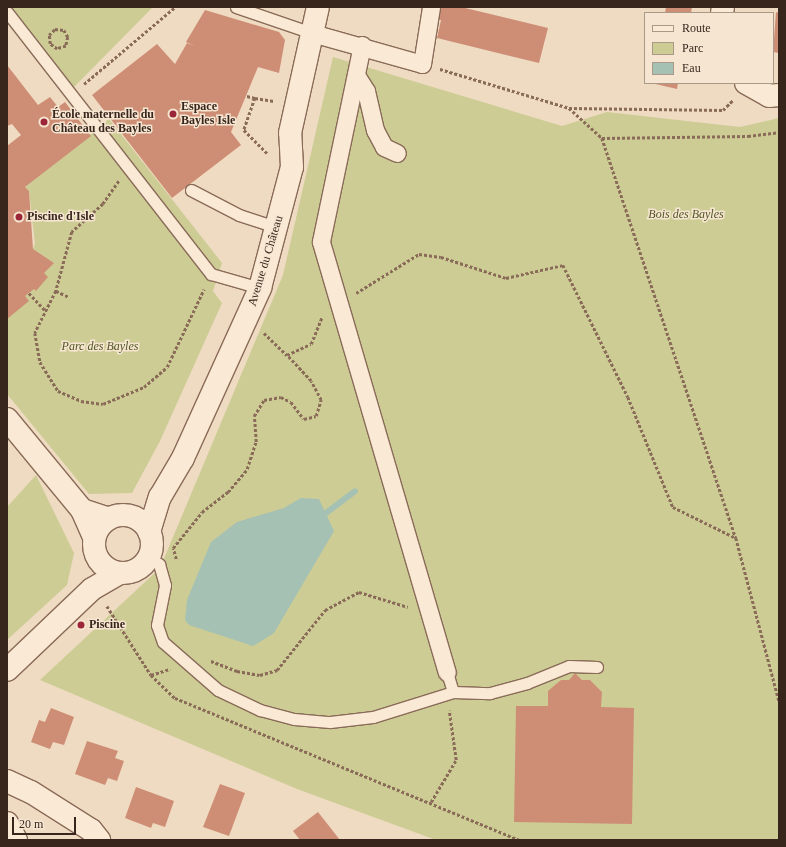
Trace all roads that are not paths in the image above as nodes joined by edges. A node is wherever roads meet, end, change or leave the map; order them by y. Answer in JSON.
{"nodes":[{"id":1,"x":236,"y":7,"type":"edge"},
{"id":2,"x":318,"y":7,"type":"edge"},
{"id":3,"x":431,"y":7,"type":"edge"},
{"id":4,"x":7,"y":12,"type":"edge"},
{"id":5,"x":312,"y":33,"type":"junction"},
{"id":6,"x":362,"y":45,"type":"junction"},
{"id":7,"x":356,"y":75,"type":"junction"},
{"id":8,"x":747,"y":84,"type":"edge"},
{"id":9,"x":779,"y":95,"type":"edge"},
{"id":10,"x":397,"y":153,"type":"dead end"},
{"id":11,"x":191,"y":190,"type":"dead end"},
{"id":12,"x":277,"y":227,"type":"junction"},
{"id":13,"x":260,"y":288,"type":"junction"},
{"id":14,"x":7,"y":419,"type":"edge"},
{"id":15,"x":160,"y":497,"type":"junction"},
{"id":16,"x":82,"y":510,"type":"junction"},
{"id":17,"x":132,"y":517,"type":"junction"},
{"id":18,"x":109,"y":519,"type":"junction"},
{"id":19,"x":149,"y":532,"type":"junction"},
{"id":20,"x":95,"y":546,"type":"junction"},
{"id":21,"x":148,"y":558,"type":"junction"},
{"id":22,"x":120,"y":573,"type":"junction"},
{"id":23,"x":98,"y":596,"type":"junction"},
{"id":24,"x":597,"y":667,"type":"dead end"},
{"id":25,"x":7,"y":670,"type":"edge"},
{"id":26,"x":447,"y":672,"type":"joint"},
{"id":27,"x":449,"y":693,"type":"junction"},
{"id":28,"x":7,"y":781,"type":"edge"},
{"id":29,"x":7,"y":823,"type":"edge"},
{"id":30,"x":16,"y":840,"type":"edge"},
{"id":31,"x":99,"y":840,"type":"edge"}],
"edges":[{"from":1,"to":5,"type":"lane"},
{"from":2,"to":5,"type":"main road","name":"Avenue du Château"},
{"from":3,"to":6,"type":"street"},
{"from":4,"to":13,"type":"lane"},
{"from":5,"to":6,"type":"street"},
{"from":5,"to":12,"type":"main road","name":"Avenue du Château"},
{"from":6,"to":7,"type":"street"},
{"from":7,"to":10,"type":"street"},
{"from":7,"to":26,"type":"street"},
{"from":8,"to":9,"type":"main road"},
{"from":11,"to":12,"type":"lane"},
{"from":12,"to":13,"type":"main road","name":"Avenue du Château"},
{"from":13,"to":15,"type":"main road","name":"Avenue du Château"},
{"from":14,"to":16,"type":"main road"},
{"from":15,"to":17,"type":"main road","name":"Avenue du Château"},
{"from":15,"to":19,"type":"main road","name":"Avenue du Château"},
{"from":16,"to":18,"type":"main road"},
{"from":16,"to":20,"type":"main road"},
{"from":17,"to":18,"type":"main road"},
{"from":17,"to":19,"type":"main road"},
{"from":18,"to":20,"type":"main road"},
{"from":19,"to":21,"type":"main road"},
{"from":20,"to":22,"type":"main road"},
{"from":20,"to":23,"type":"main road"},
{"from":21,"to":22,"type":"main road"},
{"from":21,"to":27,"type":"lane"},
{"from":22,"to":23,"type":"main road"},
{"from":23,"to":25,"type":"main road"},
{"from":24,"to":27,"type":"lane"},
{"from":26,"to":27,"type":"lane"},
{"from":28,"to":31,"type":"main road"},
{"from":29,"to":30,"type":"main road"}]}
